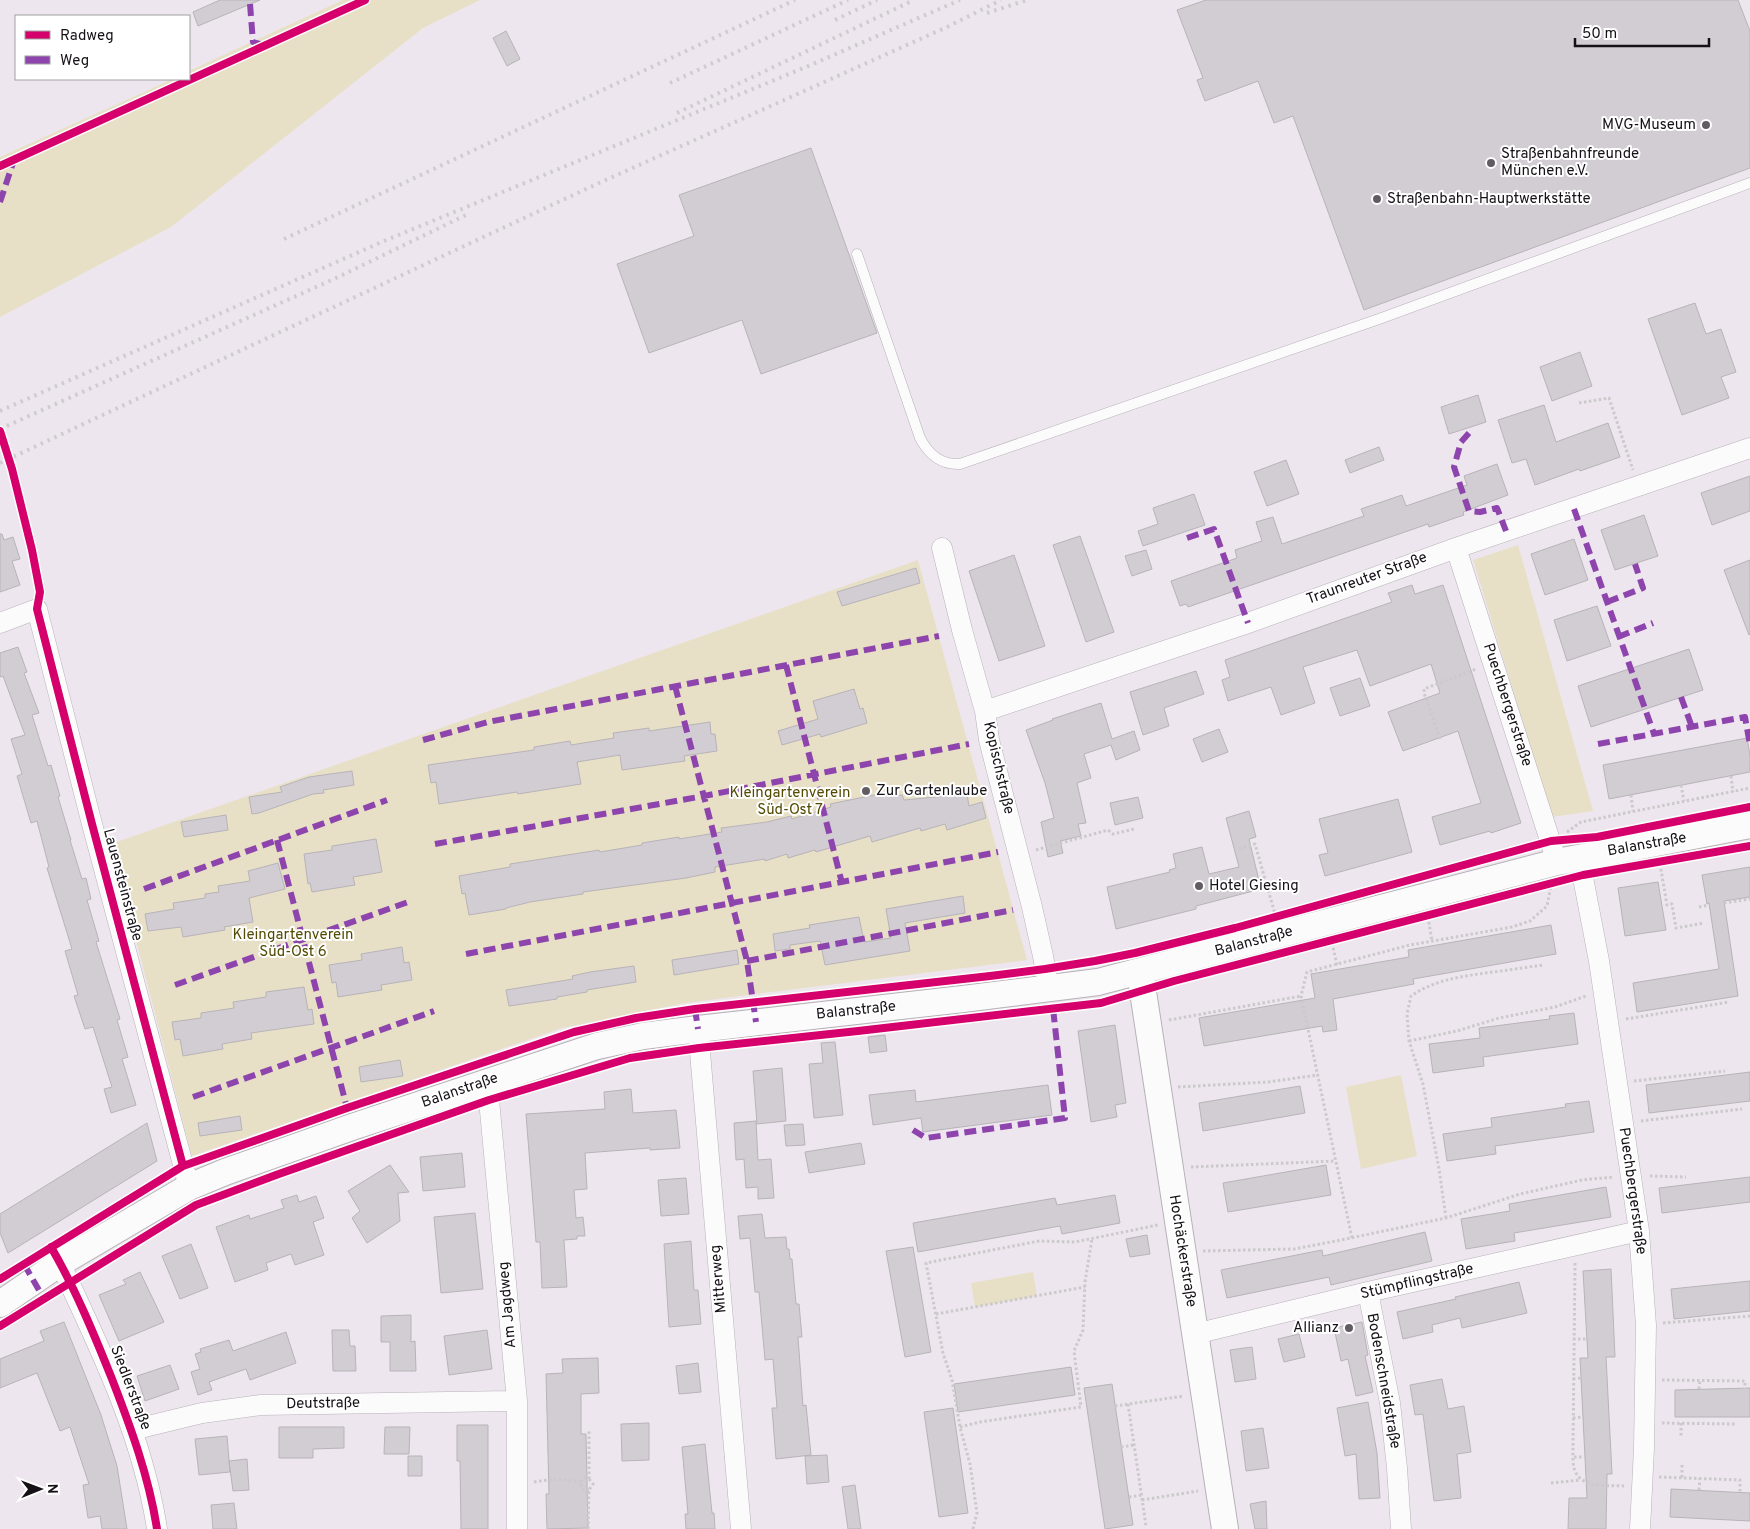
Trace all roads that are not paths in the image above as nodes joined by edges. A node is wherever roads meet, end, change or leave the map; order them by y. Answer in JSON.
{"nodes":[{"id":1,"x":1750,"y":183,"type":"edge"},
{"id":2,"x":858,"y":254,"type":"dead end"},
{"id":3,"x":1750,"y":448,"type":"edge"},
{"id":4,"x":942,"y":548,"type":"dead end"},
{"id":5,"x":1456,"y":548,"type":"junction"},
{"id":6,"x":0,"y":623,"type":"edge"},
{"id":7,"x":985,"y":711,"type":"junction"},
{"id":8,"x":1750,"y":825,"type":"edge"},
{"id":9,"x":1560,"y":861,"type":"junction"},
{"id":10,"x":1140,"y":972,"type":"junction"},
{"id":11,"x":1049,"y":989,"type":"junction"},
{"id":12,"x":698,"y":1028,"type":"junction"},
{"id":13,"x":484,"y":1082,"type":"junction"},
{"id":14,"x":189,"y":1187,"type":"junction"},
{"id":15,"x":1639,"y":1231,"type":"junction"},
{"id":16,"x":60,"y":1263,"type":"junction"},
{"id":17,"x":1368,"y":1292,"type":"junction"},
{"id":18,"x":2,"y":1297,"type":"edge"},
{"id":19,"x":1195,"y":1334,"type":"junction"},
{"id":20,"x":517,"y":1401,"type":"junction"},
{"id":21,"x":132,"y":1430,"type":"junction"},
{"id":22,"x":158,"y":1529,"type":"edge"},
{"id":23,"x":517,"y":1529,"type":"edge"},
{"id":24,"x":741,"y":1529,"type":"edge"},
{"id":25,"x":1225,"y":1529,"type":"edge"},
{"id":26,"x":1401,"y":1529,"type":"edge"},
{"id":27,"x":1640,"y":1529,"type":"edge"}],
"edges":[{"from":1,"to":2,"type":"lane"},
{"from":3,"to":5,"type":"street","name":"Traunreuter Straße"},
{"from":4,"to":7,"type":"street","name":"Kopischstraße"},
{"from":5,"to":7,"type":"street","name":"Traunreuter Straße"},
{"from":5,"to":9,"type":"street","name":"Puechbergerstraße"},
{"from":6,"to":14,"type":"street","name":"Lauensteinstraße"},
{"from":7,"to":11,"type":"street","name":"Kopischstraße"},
{"from":8,"to":9,"type":"street","name":"Balanstraße"},
{"from":9,"to":10,"type":"street","name":"Balanstraße"},
{"from":9,"to":15,"type":"street","name":"Puechbergerstraße"},
{"from":10,"to":11,"type":"street","name":"Balanstraße"},
{"from":10,"to":19,"type":"street","name":"Hochäckerstraße"},
{"from":11,"to":12,"type":"street","name":"Balanstraße"},
{"from":12,"to":13,"type":"street","name":"Balanstraße"},
{"from":12,"to":24,"type":"street","name":"Mitterweg"},
{"from":13,"to":14,"type":"street","name":"Balanstraße"},
{"from":13,"to":20,"type":"street","name":"Am Jagdweg"},
{"from":14,"to":16,"type":"street","name":"Balanstraße"},
{"from":15,"to":17,"type":"street","name":"Stümpflingstraße"},
{"from":15,"to":27,"type":"street","name":"Puechbergerstraße"},
{"from":16,"to":18,"type":"street","name":"Balanstraße"},
{"from":16,"to":21,"type":"street","name":"Siedlerstraße"},
{"from":17,"to":19,"type":"street","name":"Stümpflingstraße"},
{"from":17,"to":26,"type":"street","name":"Bodenschneidstraße"},
{"from":19,"to":25,"type":"street","name":"Hochäckerstraße"},
{"from":20,"to":21,"type":"street","name":"Deutstraße"},
{"from":20,"to":23,"type":"street","name":"Am Jagdweg"},
{"from":21,"to":22,"type":"street","name":"Siedlerstraße"}]}
